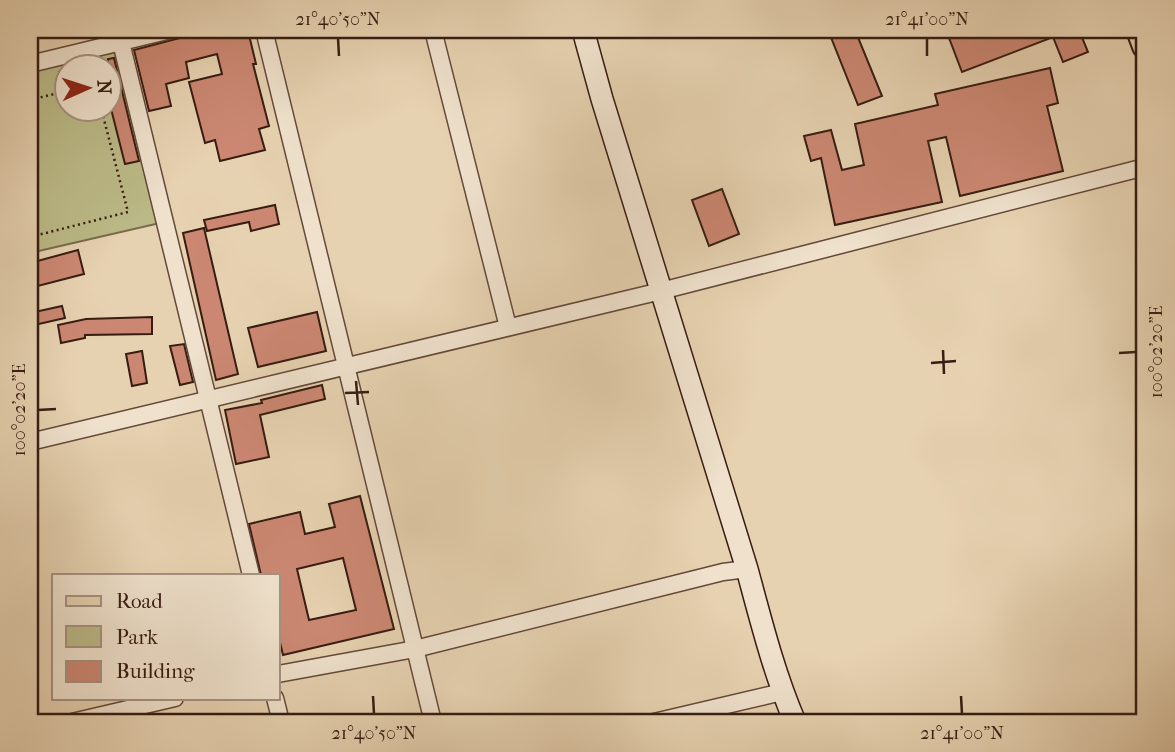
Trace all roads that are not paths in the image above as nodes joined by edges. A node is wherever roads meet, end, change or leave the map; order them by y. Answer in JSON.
{"nodes":[{"id":1,"x":171,"y":30,"type":"edge"},
{"id":2,"x":264,"y":30,"type":"edge"},
{"id":3,"x":433,"y":30,"type":"edge"},
{"id":4,"x":583,"y":30,"type":"edge"},
{"id":5,"x":1139,"y":30,"type":"edge"},
{"id":6,"x":119,"y":36,"type":"edge"},
{"id":7,"x":1145,"y":46,"type":"edge"},
{"id":8,"x":30,"y":64,"type":"edge"},
{"id":9,"x":1145,"y":167,"type":"edge"},
{"id":10,"x":661,"y":291,"type":"junction"},
{"id":11,"x":508,"y":327,"type":"junction"},
{"id":12,"x":346,"y":365,"type":"junction"},
{"id":13,"x":208,"y":398,"type":"junction"},
{"id":14,"x":30,"y":442,"type":"edge"},
{"id":15,"x":747,"y":569,"type":"junction"},
{"id":16,"x":251,"y":574,"type":"edge"},
{"id":17,"x":415,"y":649,"type":"junction"},
{"id":18,"x":280,"y":674,"type":"edge"},
{"id":19,"x":782,"y":692,"type":"junction"},
{"id":20,"x":166,"y":700,"type":"edge"},
{"id":21,"x":276,"y":700,"type":"edge"},
{"id":22,"x":279,"y":714,"type":"dead end"},
{"id":23,"x":72,"y":722,"type":"edge"},
{"id":24,"x":433,"y":722,"type":"edge"},
{"id":25,"x":654,"y":722,"type":"edge"},
{"id":26,"x":795,"y":722,"type":"edge"}],
"edges":[{"from":1,"to":6,"type":"street"},
{"from":2,"to":12,"type":"street"},
{"from":3,"to":11,"type":"street"},
{"from":4,"to":10,"type":"street"},
{"from":5,"to":7,"type":"main road"},
{"from":6,"to":8,"type":"street"},
{"from":6,"to":13,"type":"street"},
{"from":9,"to":10,"type":"street"},
{"from":10,"to":11,"type":"street"},
{"from":10,"to":15,"type":"street"},
{"from":11,"to":12,"type":"street"},
{"from":12,"to":13,"type":"street"},
{"from":12,"to":17,"type":"street"},
{"from":13,"to":14,"type":"street"},
{"from":13,"to":16,"type":"street"},
{"from":15,"to":17,"type":"street"},
{"from":15,"to":19,"type":"street"},
{"from":17,"to":18,"type":"street"},
{"from":17,"to":24,"type":"street"},
{"from":19,"to":25,"type":"street"},
{"from":19,"to":26,"type":"street"},
{"from":20,"to":23,"type":"street"},
{"from":21,"to":22,"type":"street"}]}
